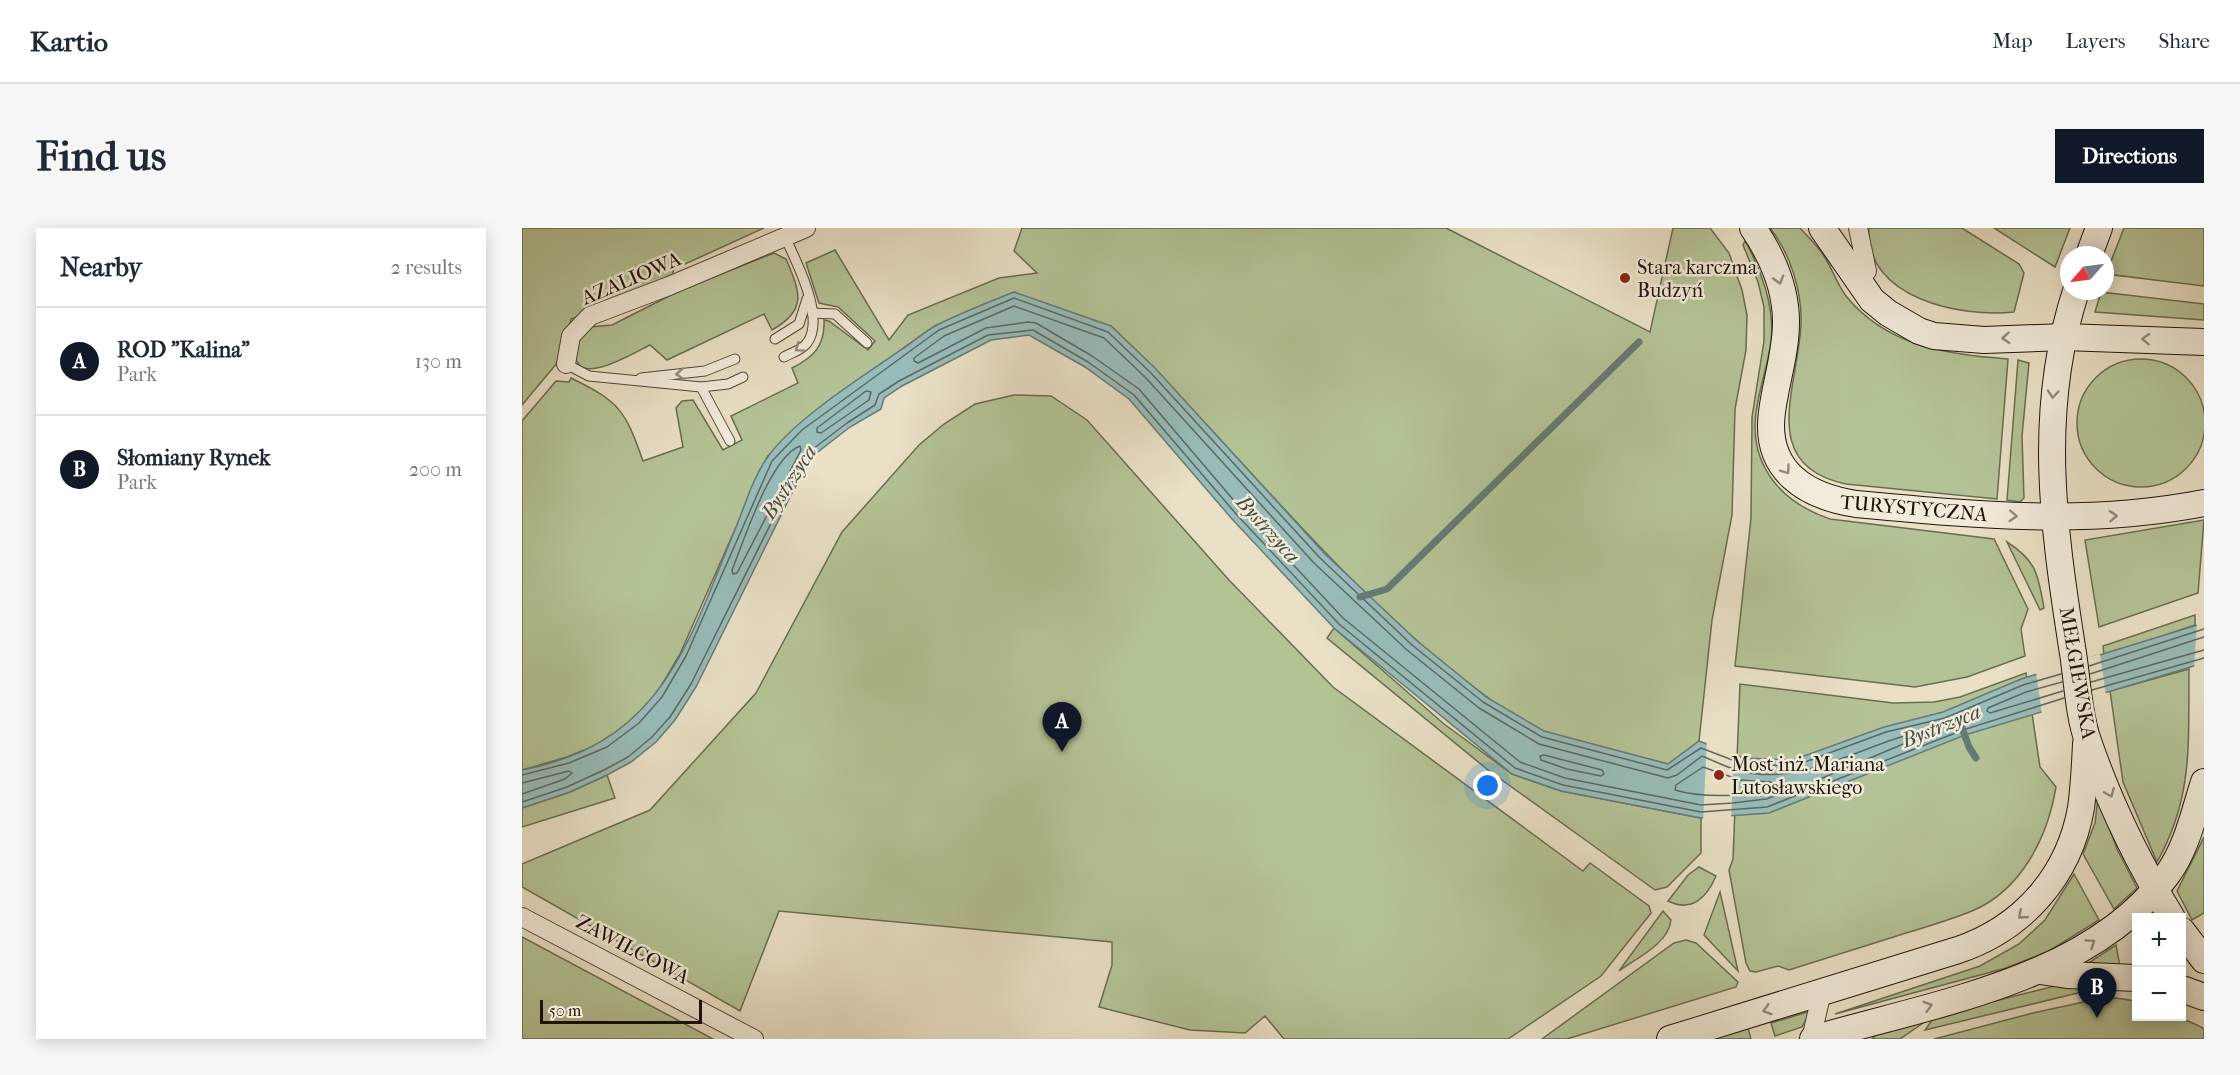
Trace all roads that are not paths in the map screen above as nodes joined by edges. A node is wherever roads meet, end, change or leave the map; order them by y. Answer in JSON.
{"nodes":[{"id":1,"x":806,"y":228,"type":"edge"},
{"id":2,"x":1754,"y":228,"type":"edge"},
{"id":3,"x":1822,"y":228,"type":"edge"},
{"id":4,"x":1858,"y":228,"type":"edge"},
{"id":5,"x":2099,"y":228,"type":"edge"},
{"id":6,"x":785,"y":237,"type":"junction"},
{"id":7,"x":2092,"y":246,"type":"edge"},
{"id":8,"x":1859,"y":283,"type":"junction"},
{"id":9,"x":808,"y":294,"type":"junction"},
{"id":10,"x":2074,"y":300,"type":"edge"},
{"id":11,"x":812,"y":314,"type":"junction"},
{"id":12,"x":2064,"y":337,"type":"junction"},
{"id":13,"x":775,"y":339,"type":"dead end"},
{"id":14,"x":2204,"y":342,"type":"edge"},
{"id":15,"x":867,"y":343,"type":"dead end"},
{"id":16,"x":784,"y":357,"type":"dead end"},
{"id":17,"x":735,"y":359,"type":"dead end"},
{"id":18,"x":566,"y":364,"type":"joint"},
{"id":19,"x":743,"y":377,"type":"dead end"},
{"id":20,"x":622,"y":380,"type":"junction"},
{"id":21,"x":701,"y":387,"type":"junction"},
{"id":22,"x":730,"y":441,"type":"dead end"},
{"id":23,"x":2204,"y":503,"type":"edge"},
{"id":24,"x":2055,"y":518,"type":"junction"},
{"id":25,"x":2087,"y":739,"type":"junction"},
{"id":26,"x":2204,"y":782,"type":"edge"},
{"id":27,"x":2155,"y":890,"type":"junction"},
{"id":28,"x":2169,"y":913,"type":"edge"},
{"id":29,"x":522,"y":917,"type":"edge"},
{"id":30,"x":2186,"y":937,"type":"edge"},
{"id":31,"x":2204,"y":960,"type":"edge"},
{"id":32,"x":2040,"y":971,"type":"junction"},
{"id":33,"x":2132,"y":978,"type":"edge"},
{"id":34,"x":2186,"y":991,"type":"edge"},
{"id":35,"x":1822,"y":992,"type":"junction"},
{"id":36,"x":2204,"y":997,"type":"edge"},
{"id":37,"x":1865,"y":1030,"type":"edge"},
{"id":38,"x":754,"y":1039,"type":"edge"},
{"id":39,"x":1670,"y":1039,"type":"edge"},
{"id":40,"x":1812,"y":1039,"type":"edge"}],
"edges":[{"from":1,"to":6,"type":"street","name":"AZALIOWA"},
{"from":2,"to":24,"type":"main road","name":"TURYSTYCZNA","one_way":true},
{"from":3,"to":8,"type":"main road"},
{"from":4,"to":8,"type":"street"},
{"from":5,"to":7,"type":"main road"},
{"from":6,"to":9,"type":"lane"},
{"from":6,"to":18,"type":"street","name":"AZALIOWA"},
{"from":12,"to":8,"type":"main road","one_way":true},
{"from":9,"to":11,"type":"lane"},
{"from":9,"to":13,"type":"lane"},
{"from":10,"to":12,"type":"main road"},
{"from":11,"to":15,"type":"lane"},
{"from":11,"to":16,"type":"lane","one_way":true},
{"from":14,"to":12,"type":"main road","one_way":true},
{"from":12,"to":24,"type":"main road","name":"MEŁGIEWSKA","one_way":true},
{"from":17,"to":20,"type":"lane","one_way":true},
{"from":18,"to":20,"type":"lane"},
{"from":19,"to":21,"type":"lane"},
{"from":20,"to":21,"type":"lane"},
{"from":21,"to":22,"type":"lane"},
{"from":24,"to":23,"type":"main road","name":"TURYSTYCZNA","one_way":true},
{"from":24,"to":25,"type":"main road","name":"MEŁGIEWSKA"},
{"from":25,"to":27,"type":"main road","name":"MEŁGIEWSKA","one_way":true},
{"from":25,"to":35,"type":"main road","one_way":true},
{"from":26,"to":27,"type":"main road"},
{"from":27,"to":28,"type":"main road","name":"MEŁGIEWSKA"},
{"from":32,"to":27,"type":"main road","one_way":true},
{"from":29,"to":38,"type":"street","name":"ZAWILCOWA"},
{"from":30,"to":31,"type":"main road"},
{"from":32,"to":33,"type":"main road"},
{"from":37,"to":32,"type":"main road","one_way":true},
{"from":34,"to":36,"type":"main road"},
{"from":35,"to":39,"type":"main road","one_way":true},
{"from":35,"to":40,"type":"street"},
{"from":37,"to":40,"type":"main road"}]}
